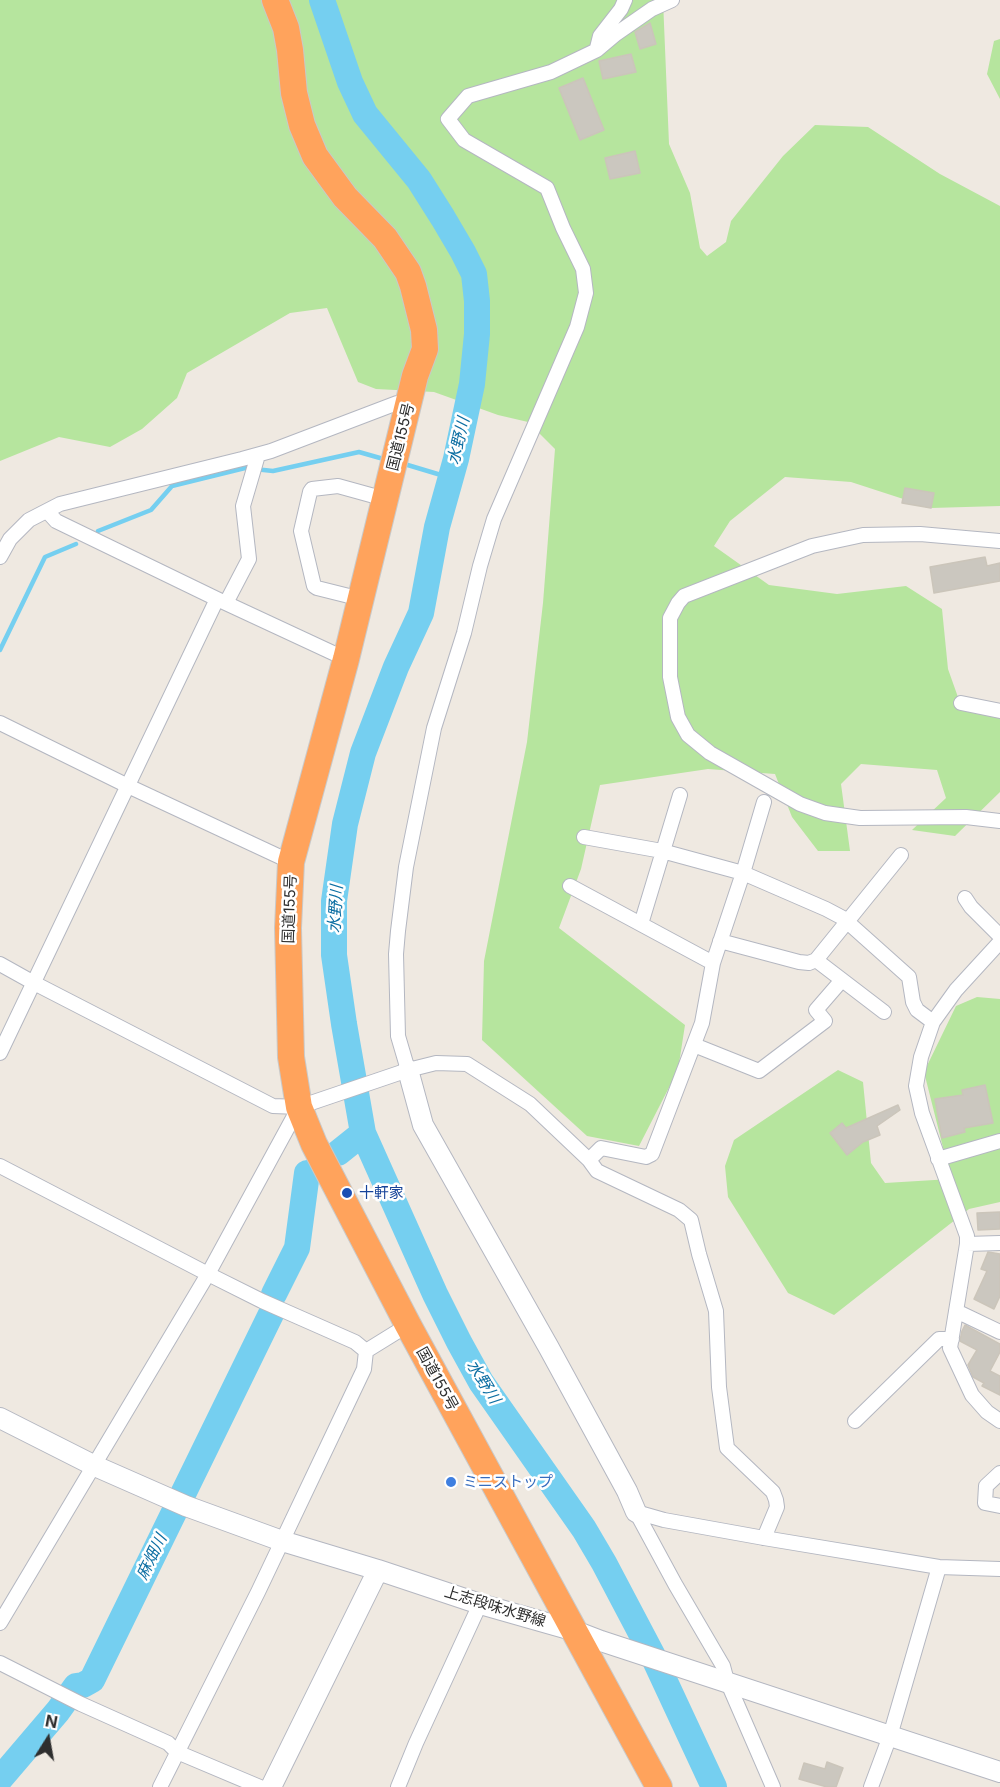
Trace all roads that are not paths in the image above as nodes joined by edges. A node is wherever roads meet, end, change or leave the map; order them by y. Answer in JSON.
{"nodes":[{"id":1,"x":275,"y":0,"type":"edge"},
{"id":2,"x":625,"y":0,"type":"edge"},
{"id":3,"x":672,"y":0,"type":"edge"},
{"id":4,"x":597,"y":50,"type":"junction"},
{"id":5,"x":409,"y":405,"type":"junction"},
{"id":6,"x":258,"y":455,"type":"junction"},
{"id":7,"x":385,"y":499,"type":"junction"},
{"id":8,"x":47,"y":511,"type":"junction"},
{"id":9,"x":1000,"y":541,"type":"edge"},
{"id":10,"x":0,"y":557,"type":"edge"},
{"id":11,"x":361,"y":599,"type":"junction"},
{"id":12,"x":221,"y":601,"type":"junction"},
{"id":13,"x":346,"y":659,"type":"junction"},
{"id":14,"x":961,"y":703,"type":"dead end"},
{"id":15,"x":1000,"y":711,"type":"edge"},
{"id":16,"x":0,"y":723,"type":"edge"},
{"id":17,"x":128,"y":786,"type":"junction"},
{"id":18,"x":680,"y":795,"type":"dead end"},
{"id":19,"x":764,"y":802,"type":"dead end"},
{"id":20,"x":1000,"y":820,"type":"edge"},
{"id":21,"x":585,"y":837,"type":"dead end"},
{"id":22,"x":663,"y":851,"type":"junction"},
{"id":23,"x":901,"y":855,"type":"dead end"},
{"id":24,"x":291,"y":862,"type":"junction"},
{"id":25,"x":743,"y":873,"type":"junction"},
{"id":26,"x":570,"y":886,"type":"dead end"},
{"id":27,"x":965,"y":898,"type":"dead end"},
{"id":28,"x":847,"y":922,"type":"junction"},
{"id":29,"x":641,"y":924,"type":"junction"},
{"id":30,"x":1000,"y":936,"type":"edge"},
{"id":31,"x":720,"y":940,"type":"junction"},
{"id":32,"x":1000,"y":942,"type":"edge"},
{"id":33,"x":816,"y":960,"type":"junction"},
{"id":34,"x":713,"y":963,"type":"junction"},
{"id":35,"x":0,"y":964,"type":"edge"},
{"id":36,"x":842,"y":980,"type":"junction"},
{"id":37,"x":34,"y":983,"type":"junction"},
{"id":38,"x":884,"y":1012,"type":"dead end"},
{"id":39,"x":933,"y":1022,"type":"junction"},
{"id":40,"x":694,"y":1045,"type":"junction"},
{"id":41,"x":0,"y":1053,"type":"edge"},
{"id":42,"x":408,"y":1070,"type":"junction"},
{"id":43,"x":306,"y":1105,"type":"junction"},
{"id":44,"x":1000,"y":1141,"type":"edge"},
{"id":45,"x":938,"y":1159,"type":"junction"},
{"id":46,"x":589,"y":1160,"type":"junction"},
{"id":47,"x":0,"y":1166,"type":"edge"},
{"id":48,"x":1000,"y":1243,"type":"edge"},
{"id":49,"x":967,"y":1244,"type":"junction"},
{"id":50,"x":208,"y":1274,"type":"junction"},
{"id":51,"x":956,"y":1311,"type":"junction"},
{"id":52,"x":408,"y":1325,"type":"junction"},
{"id":53,"x":1000,"y":1332,"type":"edge"},
{"id":54,"x":952,"y":1339,"type":"junction"},
{"id":55,"x":366,"y":1352,"type":"junction"},
{"id":56,"x":0,"y":1419,"type":"edge"},
{"id":57,"x":855,"y":1421,"type":"dead end"},
{"id":58,"x":1000,"y":1421,"type":"edge"},
{"id":59,"x":95,"y":1466,"type":"junction"},
{"id":60,"x":1000,"y":1473,"type":"edge"},
{"id":61,"x":1000,"y":1506,"type":"edge"},
{"id":62,"x":636,"y":1512,"type":"junction"},
{"id":63,"x":764,"y":1538,"type":"junction"},
{"id":64,"x":282,"y":1541,"type":"junction"},
{"id":65,"x":939,"y":1567,"type":"junction"},
{"id":66,"x":1000,"y":1569,"type":"edge"},
{"id":67,"x":378,"y":1570,"type":"junction"},
{"id":68,"x":480,"y":1604,"type":"junction"},
{"id":69,"x":0,"y":1623,"type":"edge"},
{"id":70,"x":575,"y":1631,"type":"junction"},
{"id":71,"x":0,"y":1663,"type":"edge"},
{"id":72,"x":718,"y":1679,"type":"junction"},
{"id":73,"x":890,"y":1736,"type":"junction"},
{"id":74,"x":177,"y":1752,"type":"junction"},
{"id":75,"x":1000,"y":1772,"type":"edge"},
{"id":76,"x":160,"y":1787,"type":"edge"},
{"id":77,"x":260,"y":1787,"type":"edge"},
{"id":78,"x":271,"y":1787,"type":"edge"},
{"id":79,"x":398,"y":1787,"type":"edge"},
{"id":80,"x":659,"y":1787,"type":"edge"},
{"id":81,"x":773,"y":1787,"type":"edge"},
{"id":82,"x":871,"y":1787,"type":"edge"}],
"edges":[{"from":1,"to":5,"type":"highway","name":"国道155号"},
{"from":2,"to":4,"type":"street"},
{"from":3,"to":4,"type":"street"},
{"from":4,"to":42,"type":"street"},
{"from":5,"to":6,"type":"street"},
{"from":5,"to":7,"type":"highway","name":"国道155号"},
{"from":6,"to":8,"type":"street"},
{"from":6,"to":12,"type":"street"},
{"from":7,"to":11,"type":"highway","name":"国道155号"},
{"from":7,"to":11,"type":"street"},
{"from":8,"to":10,"type":"street"},
{"from":8,"to":12,"type":"street"},
{"from":9,"to":20,"type":"street"},
{"from":11,"to":13,"type":"highway","name":"国道155号"},
{"from":12,"to":13,"type":"street"},
{"from":12,"to":17,"type":"street"},
{"from":13,"to":24,"type":"highway","name":"国道155号"},
{"from":14,"to":15,"type":"street"},
{"from":16,"to":17,"type":"street"},
{"from":17,"to":24,"type":"street"},
{"from":17,"to":37,"type":"street"},
{"from":18,"to":22,"type":"street"},
{"from":19,"to":25,"type":"street"},
{"from":21,"to":22,"type":"street"},
{"from":22,"to":25,"type":"street"},
{"from":22,"to":29,"type":"street"},
{"from":23,"to":28,"type":"street"},
{"from":24,"to":43,"type":"highway","name":"国道155号"},
{"from":25,"to":28,"type":"street"},
{"from":25,"to":31,"type":"street"},
{"from":26,"to":29,"type":"street"},
{"from":27,"to":30,"type":"street"},
{"from":28,"to":33,"type":"street"},
{"from":28,"to":39,"type":"street"},
{"from":29,"to":34,"type":"street"},
{"from":31,"to":33,"type":"street"},
{"from":31,"to":34,"type":"street"},
{"from":32,"to":39,"type":"street"},
{"from":33,"to":36,"type":"street"},
{"from":34,"to":40,"type":"street"},
{"from":35,"to":37,"type":"street"},
{"from":36,"to":38,"type":"street"},
{"from":36,"to":40,"type":"street"},
{"from":37,"to":41,"type":"street"},
{"from":37,"to":43,"type":"street"},
{"from":39,"to":45,"type":"street"},
{"from":40,"to":46,"type":"street"},
{"from":42,"to":43,"type":"street"},
{"from":42,"to":46,"type":"street"},
{"from":42,"to":62,"type":"street"},
{"from":43,"to":50,"type":"street"},
{"from":43,"to":52,"type":"highway","name":"国道155号"},
{"from":44,"to":45,"type":"street"},
{"from":45,"to":49,"type":"street"},
{"from":46,"to":63,"type":"street"},
{"from":47,"to":50,"type":"street"},
{"from":48,"to":49,"type":"street"},
{"from":49,"to":51,"type":"street"},
{"from":50,"to":55,"type":"street"},
{"from":50,"to":59,"type":"street"},
{"from":51,"to":53,"type":"street"},
{"from":51,"to":54,"type":"street"},
{"from":52,"to":55,"type":"street"},
{"from":52,"to":70,"type":"highway","name":"国道155号"},
{"from":54,"to":57,"type":"street"},
{"from":54,"to":58,"type":"street"},
{"from":55,"to":64,"type":"street"},
{"from":56,"to":59,"type":"street","name":"上志段味水野線"},
{"from":59,"to":64,"type":"street","name":"上志段味水野線"},
{"from":59,"to":69,"type":"street"},
{"from":60,"to":61,"type":"street"},
{"from":62,"to":63,"type":"street"},
{"from":62,"to":72,"type":"street"},
{"from":63,"to":65,"type":"street"},
{"from":64,"to":67,"type":"street","name":"上志段味水野線"},
{"from":64,"to":74,"type":"street"},
{"from":65,"to":66,"type":"street"},
{"from":65,"to":73,"type":"street"},
{"from":67,"to":68,"type":"street","name":"上志段味水野線"},
{"from":67,"to":78,"type":"street"},
{"from":68,"to":70,"type":"street","name":"上志段味水野線"},
{"from":68,"to":79,"type":"street"},
{"from":70,"to":72,"type":"street","name":"上志段味水野線"},
{"from":70,"to":80,"type":"highway","name":"国道155号"},
{"from":71,"to":74,"type":"street"},
{"from":72,"to":73,"type":"street","name":"上志段味水野線"},
{"from":72,"to":81,"type":"street"},
{"from":73,"to":75,"type":"street","name":"上志段味水野線"},
{"from":73,"to":82,"type":"street"},
{"from":74,"to":76,"type":"street"},
{"from":74,"to":77,"type":"street"}]}
